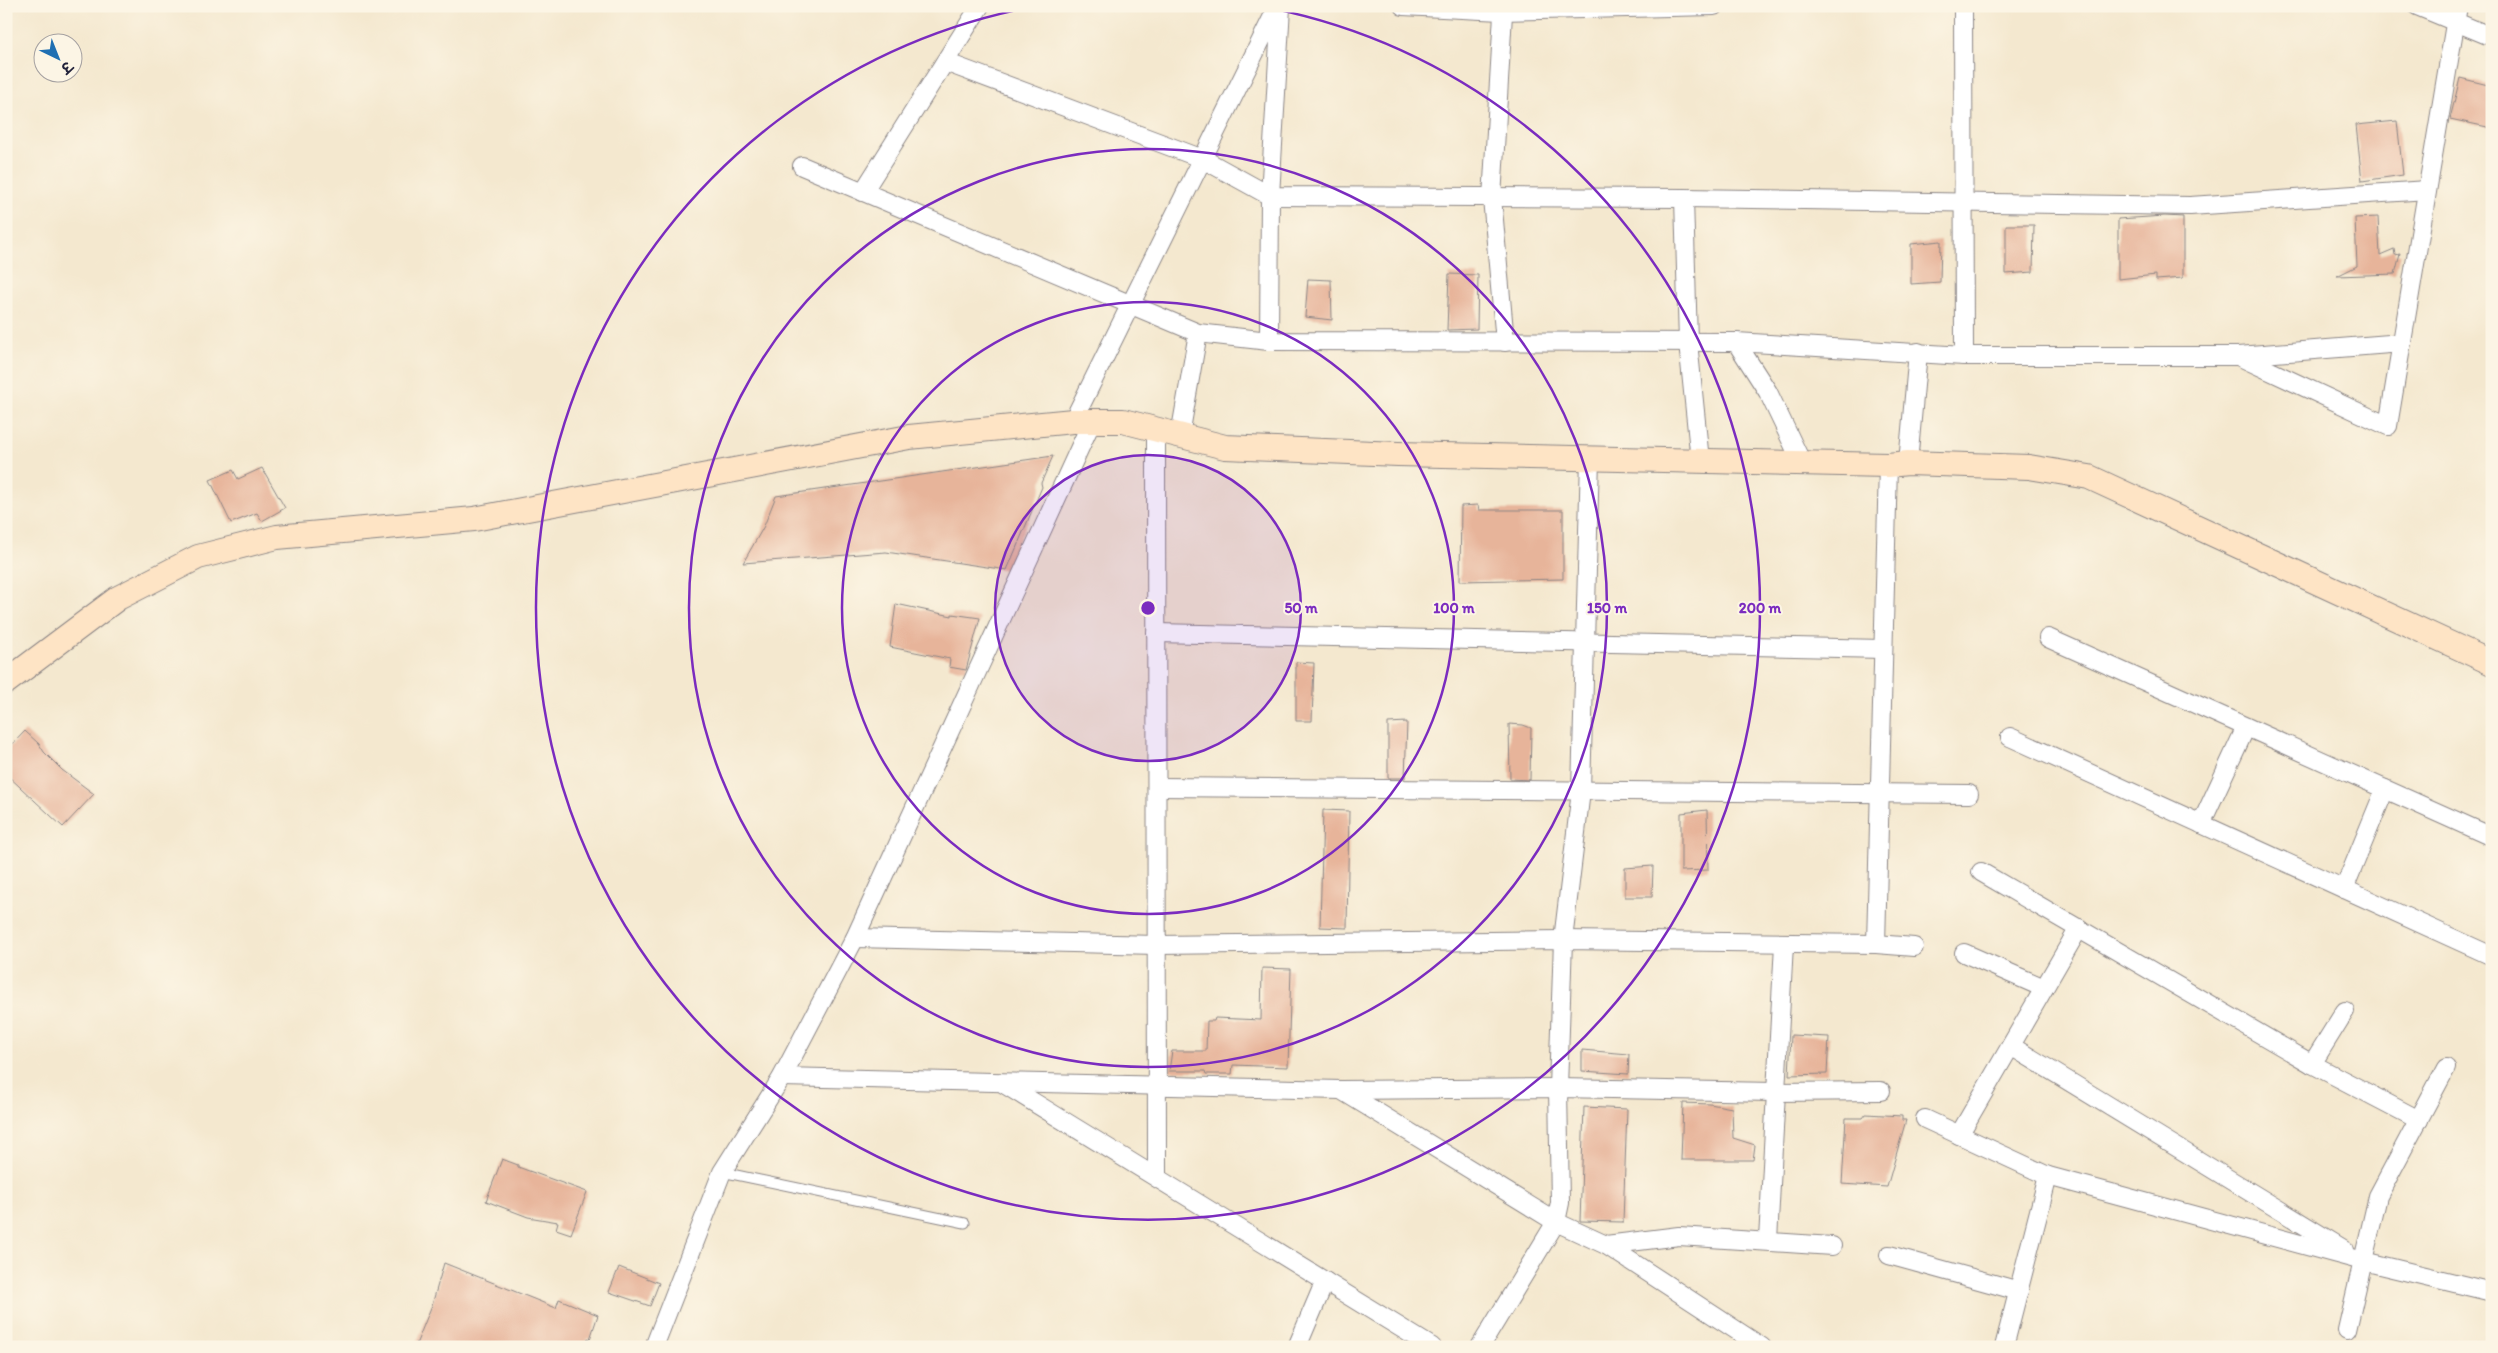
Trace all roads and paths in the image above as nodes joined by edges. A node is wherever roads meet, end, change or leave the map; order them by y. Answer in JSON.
{"nodes":[{"id":1,"x":980,"y":6,"type":"edge"},
{"id":2,"x":1280,"y":6,"type":"edge"},
{"id":3,"x":1403,"y":6,"type":"edge"},
{"id":4,"x":1714,"y":6,"type":"edge"},
{"id":5,"x":1963,"y":6,"type":"edge"},
{"id":6,"x":2417,"y":6,"type":"edge"},
{"id":7,"x":1501,"y":9,"type":"edge"},
{"id":8,"x":2457,"y":15,"type":"edge"},
{"id":9,"x":2492,"y":37,"type":"edge"},
{"id":10,"x":945,"y":62,"type":"junction"},
{"id":11,"x":1203,"y":158,"type":"junction"},
{"id":12,"x":802,"y":166,"type":"dead end"},
{"id":13,"x":2427,"y":190,"type":"junction"},
{"id":14,"x":863,"y":192,"type":"junction"},
{"id":15,"x":1270,"y":196,"type":"junction"},
{"id":16,"x":1492,"y":198,"type":"junction"},
{"id":17,"x":1684,"y":198,"type":"junction"},
{"id":18,"x":1963,"y":204,"type":"junction"},
{"id":19,"x":1130,"y":305,"type":"junction"},
{"id":20,"x":1198,"y":333,"type":"junction"},
{"id":21,"x":1269,"y":342,"type":"junction"},
{"id":22,"x":1506,"y":342,"type":"junction"},
{"id":23,"x":1688,"y":342,"type":"junction"},
{"id":24,"x":1736,"y":342,"type":"junction"},
{"id":25,"x":2402,"y":343,"type":"junction"},
{"id":26,"x":1918,"y":352,"type":"junction"},
{"id":27,"x":1964,"y":356,"type":"junction"},
{"id":28,"x":2238,"y":356,"type":"junction"},
{"id":29,"x":1083,"y":421,"type":"junction"},
{"id":30,"x":1156,"y":429,"type":"junction"},
{"id":31,"x":1180,"y":435,"type":"junction"},
{"id":32,"x":1590,"y":458,"type":"junction"},
{"id":33,"x":1700,"y":461,"type":"junction"},
{"id":34,"x":1802,"y":463,"type":"junction"},
{"id":35,"x":1898,"y":464,"type":"junction"},
{"id":36,"x":1156,"y":633,"type":"junction"},
{"id":37,"x":2048,"y":638,"type":"dead end"},
{"id":38,"x":1585,"y":642,"type":"junction"},
{"id":39,"x":1883,"y":649,"type":"junction"},
{"id":40,"x":2492,"y":663,"type":"edge"},
{"id":41,"x":6,"y":682,"type":"edge"},
{"id":42,"x":2246,"y":727,"type":"junction"},
{"id":43,"x":2010,"y":737,"type":"dead end"},
{"id":44,"x":1157,"y":787,"type":"junction"},
{"id":45,"x":2385,"y":790,"type":"junction"},
{"id":46,"x":1581,"y":791,"type":"junction"},
{"id":47,"x":1879,"y":793,"type":"junction"},
{"id":48,"x":1969,"y":794,"type":"dead end"},
{"id":49,"x":2201,"y":824,"type":"junction"},
{"id":50,"x":2492,"y":837,"type":"edge"},
{"id":51,"x":1981,"y":872,"type":"dead end"},
{"id":52,"x":2344,"y":889,"type":"junction"},
{"id":53,"x":2079,"y":928,"type":"junction"},
{"id":54,"x":855,"y":938,"type":"junction"},
{"id":55,"x":1563,"y":940,"type":"junction"},
{"id":56,"x":1784,"y":944,"type":"junction"},
{"id":57,"x":1876,"y":944,"type":"junction"},
{"id":58,"x":1157,"y":945,"type":"junction"},
{"id":59,"x":1914,"y":947,"type":"dead end"},
{"id":60,"x":1964,"y":953,"type":"dead end"},
{"id":61,"x":2492,"y":956,"type":"edge"},
{"id":62,"x":2044,"y":988,"type":"junction"},
{"id":63,"x":2344,"y":1011,"type":"dead end"},
{"id":64,"x":2011,"y":1046,"type":"junction"},
{"id":65,"x":2312,"y":1064,"type":"junction"},
{"id":66,"x":2446,"y":1068,"type":"dead end"},
{"id":67,"x":782,"y":1077,"type":"junction"},
{"id":68,"x":1003,"y":1083,"type":"junction"},
{"id":69,"x":1157,"y":1087,"type":"junction"},
{"id":70,"x":1558,"y":1088,"type":"junction"},
{"id":71,"x":1341,"y":1090,"type":"junction"},
{"id":72,"x":1881,"y":1091,"type":"dead end"},
{"id":73,"x":1775,"y":1092,"type":"junction"},
{"id":74,"x":1925,"y":1119,"type":"dead end"},
{"id":75,"x":2418,"y":1120,"type":"junction"},
{"id":76,"x":1959,"y":1135,"type":"junction"},
{"id":77,"x":722,"y":1172,"type":"junction"},
{"id":78,"x":2048,"y":1176,"type":"junction"},
{"id":79,"x":1157,"y":1178,"type":"junction"},
{"id":80,"x":1556,"y":1222,"type":"junction"},
{"id":81,"x":965,"y":1223,"type":"dead end"},
{"id":82,"x":1768,"y":1240,"type":"junction"},
{"id":83,"x":1606,"y":1245,"type":"junction"},
{"id":84,"x":1832,"y":1246,"type":"dead end"},
{"id":85,"x":1889,"y":1256,"type":"dead end"},
{"id":86,"x":2363,"y":1261,"type":"junction"},
{"id":87,"x":1325,"y":1281,"type":"junction"},
{"id":88,"x":2018,"y":1291,"type":"junction"},
{"id":89,"x":2492,"y":1292,"type":"edge"},
{"id":90,"x":2347,"y":1330,"type":"dead end"},
{"id":91,"x":654,"y":1347,"type":"edge"},
{"id":92,"x":1297,"y":1347,"type":"edge"},
{"id":93,"x":1432,"y":1347,"type":"edge"},
{"id":94,"x":1480,"y":1347,"type":"edge"},
{"id":95,"x":1762,"y":1347,"type":"edge"},
{"id":96,"x":2004,"y":1347,"type":"edge"}],
"edges":[{"from":1,"to":10,"type":"street"},
{"from":2,"to":11,"type":"street"},
{"from":2,"to":15,"type":"street"},
{"from":3,"to":7,"type":"street"},
{"from":4,"to":7,"type":"street"},
{"from":5,"to":18,"type":"street"},
{"from":6,"to":8,"type":"street"},
{"from":7,"to":16,"type":"street"},
{"from":8,"to":9,"type":"street"},
{"from":8,"to":13,"type":"street"},
{"from":10,"to":11,"type":"street"},
{"from":10,"to":14,"type":"street"},
{"from":11,"to":15,"type":"street"},
{"from":11,"to":19,"type":"street"},
{"from":12,"to":14,"type":"street"},
{"from":13,"to":18,"type":"street"},
{"from":13,"to":25,"type":"street"},
{"from":14,"to":19,"type":"street"},
{"from":15,"to":16,"type":"street"},
{"from":15,"to":21,"type":"street"},
{"from":16,"to":17,"type":"street"},
{"from":16,"to":22,"type":"street"},
{"from":17,"to":18,"type":"street"},
{"from":17,"to":23,"type":"street"},
{"from":18,"to":27,"type":"street"},
{"from":19,"to":20,"type":"street"},
{"from":19,"to":29,"type":"street"},
{"from":20,"to":21,"type":"street"},
{"from":20,"to":31,"type":"street"},
{"from":21,"to":22,"type":"street"},
{"from":22,"to":23,"type":"street"},
{"from":23,"to":24,"type":"street"},
{"from":23,"to":33,"type":"street"},
{"from":24,"to":26,"type":"street"},
{"from":24,"to":34,"type":"street"},
{"from":25,"to":28,"type":"street"},
{"from":25,"to":28,"type":"street"},
{"from":26,"to":27,"type":"street"},
{"from":26,"to":35,"type":"street"},
{"from":27,"to":28,"type":"street"},
{"from":29,"to":30,"type":"street"},
{"from":29,"to":41,"type":"street"},
{"from":29,"to":54,"type":"street"},
{"from":30,"to":31,"type":"street"},
{"from":30,"to":36,"type":"street"},
{"from":31,"to":32,"type":"street"},
{"from":32,"to":33,"type":"street"},
{"from":32,"to":38,"type":"street"},
{"from":33,"to":34,"type":"street"},
{"from":34,"to":35,"type":"street"},
{"from":35,"to":39,"type":"street"},
{"from":35,"to":40,"type":"street"},
{"from":36,"to":38,"type":"street"},
{"from":36,"to":44,"type":"street"},
{"from":37,"to":42,"type":"street"},
{"from":38,"to":39,"type":"street"},
{"from":38,"to":46,"type":"street"},
{"from":39,"to":47,"type":"street"},
{"from":42,"to":45,"type":"street"},
{"from":42,"to":49,"type":"street"},
{"from":43,"to":49,"type":"street"},
{"from":44,"to":46,"type":"street"},
{"from":44,"to":58,"type":"street"},
{"from":45,"to":50,"type":"street"},
{"from":45,"to":52,"type":"street"},
{"from":46,"to":47,"type":"street"},
{"from":46,"to":55,"type":"street"},
{"from":47,"to":48,"type":"street"},
{"from":47,"to":57,"type":"street"},
{"from":49,"to":52,"type":"street"},
{"from":51,"to":53,"type":"street"},
{"from":52,"to":61,"type":"street"},
{"from":53,"to":62,"type":"street"},
{"from":53,"to":65,"type":"street"},
{"from":54,"to":58,"type":"street"},
{"from":54,"to":67,"type":"street"},
{"from":55,"to":56,"type":"street"},
{"from":55,"to":58,"type":"street"},
{"from":55,"to":70,"type":"street"},
{"from":56,"to":57,"type":"street"},
{"from":56,"to":73,"type":"street"},
{"from":57,"to":59,"type":"street"},
{"from":58,"to":69,"type":"street"},
{"from":60,"to":62,"type":"street"},
{"from":62,"to":64,"type":"street"},
{"from":63,"to":65,"type":"street"},
{"from":64,"to":76,"type":"street"},
{"from":64,"to":86,"type":"street"},
{"from":65,"to":75,"type":"street"},
{"from":66,"to":75,"type":"street"},
{"from":67,"to":68,"type":"street"},
{"from":67,"to":77,"type":"street"},
{"from":68,"to":69,"type":"street"},
{"from":68,"to":79,"type":"street"},
{"from":69,"to":71,"type":"street"},
{"from":69,"to":79,"type":"street"},
{"from":70,"to":71,"type":"street"},
{"from":70,"to":73,"type":"street"},
{"from":70,"to":80,"type":"street"},
{"from":71,"to":80,"type":"street"},
{"from":72,"to":73,"type":"street"},
{"from":73,"to":82,"type":"street"},
{"from":74,"to":76,"type":"street"},
{"from":75,"to":86,"type":"street"},
{"from":76,"to":78,"type":"street"},
{"from":77,"to":81,"type":"lane"},
{"from":77,"to":91,"type":"street"},
{"from":78,"to":86,"type":"street"},
{"from":78,"to":88,"type":"street"},
{"from":79,"to":87,"type":"street"},
{"from":80,"to":83,"type":"street"},
{"from":80,"to":94,"type":"street"},
{"from":82,"to":83,"type":"street"},
{"from":82,"to":84,"type":"street"},
{"from":83,"to":95,"type":"street"},
{"from":85,"to":88,"type":"street"},
{"from":86,"to":89,"type":"street"},
{"from":86,"to":90,"type":"street"},
{"from":87,"to":92,"type":"street"},
{"from":87,"to":93,"type":"street"},
{"from":88,"to":96,"type":"street"}]}
